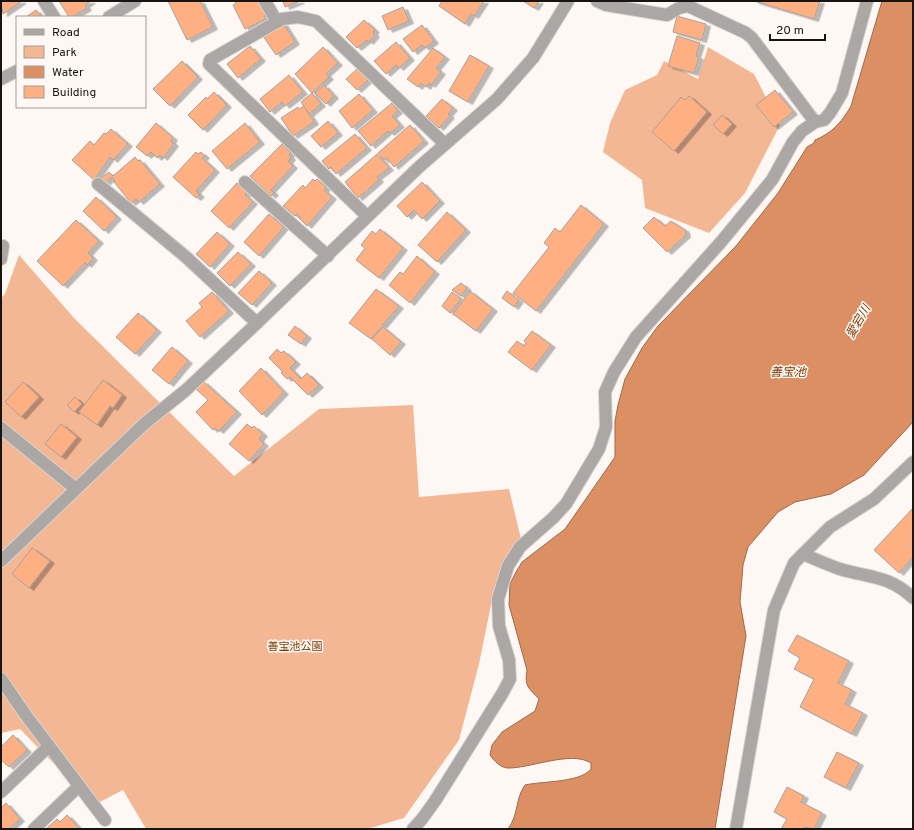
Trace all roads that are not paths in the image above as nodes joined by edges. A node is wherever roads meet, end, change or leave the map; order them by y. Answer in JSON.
{"nodes":[{"id":1,"x":44,"y":1,"type":"edge"},
{"id":2,"x":135,"y":1,"type":"edge"},
{"id":3,"x":265,"y":1,"type":"edge"},
{"id":4,"x":568,"y":1,"type":"edge"},
{"id":5,"x":597,"y":1,"type":"edge"},
{"id":6,"x":867,"y":1,"type":"edge"},
{"id":7,"x":53,"y":16,"type":"edge"},
{"id":8,"x":111,"y":16,"type":"edge"},
{"id":9,"x":276,"y":22,"type":"junction"},
{"id":10,"x":16,"y":72,"type":"edge"},
{"id":11,"x":1,"y":79,"type":"edge"},
{"id":12,"x":816,"y":122,"type":"junction"},
{"id":13,"x":445,"y":144,"type":"junction"},
{"id":14,"x":245,"y":182,"type":"dead end"},
{"id":15,"x":98,"y":184,"type":"dead end"},
{"id":16,"x":367,"y":216,"type":"junction"},
{"id":17,"x":3,"y":246,"type":"dead end"},
{"id":18,"x":328,"y":256,"type":"junction"},
{"id":19,"x":1,"y":259,"type":"edge"},
{"id":20,"x":257,"y":323,"type":"junction"},
{"id":21,"x":1,"y":428,"type":"edge"},
{"id":22,"x":913,"y":462,"type":"edge"},
{"id":23,"x":76,"y":489,"type":"junction"},
{"id":24,"x":803,"y":554,"type":"junction"},
{"id":25,"x":1,"y":561,"type":"edge"},
{"id":26,"x":913,"y":598,"type":"edge"},
{"id":27,"x":1,"y":679,"type":"edge"},
{"id":28,"x":49,"y":746,"type":"junction"},
{"id":29,"x":79,"y":786,"type":"junction"},
{"id":30,"x":1,"y":792,"type":"edge"},
{"id":31,"x":104,"y":820,"type":"dead end"},
{"id":32,"x":34,"y":829,"type":"edge"},
{"id":33,"x":413,"y":829,"type":"edge"},
{"id":34,"x":736,"y":829,"type":"edge"}],
"edges":[{"from":1,"to":7,"type":"street"},
{"from":2,"to":8,"type":"street"},
{"from":3,"to":9,"type":"street"},
{"from":4,"to":13,"type":"street"},
{"from":5,"to":12,"type":"street"},
{"from":6,"to":12,"type":"street"},
{"from":9,"to":13,"type":"street"},
{"from":9,"to":16,"type":"street"},
{"from":10,"to":11,"type":"street"},
{"from":12,"to":33,"type":"street"},
{"from":13,"to":16,"type":"street"},
{"from":14,"to":18,"type":"street"},
{"from":15,"to":20,"type":"street"},
{"from":16,"to":18,"type":"street"},
{"from":17,"to":19,"type":"street"},
{"from":18,"to":20,"type":"street"},
{"from":20,"to":23,"type":"street"},
{"from":21,"to":23,"type":"street"},
{"from":22,"to":24,"type":"street"},
{"from":23,"to":25,"type":"street"},
{"from":24,"to":26,"type":"street"},
{"from":24,"to":34,"type":"street"},
{"from":27,"to":28,"type":"street"},
{"from":28,"to":29,"type":"street"},
{"from":28,"to":30,"type":"street"},
{"from":29,"to":31,"type":"street"},
{"from":29,"to":32,"type":"street"}]}
